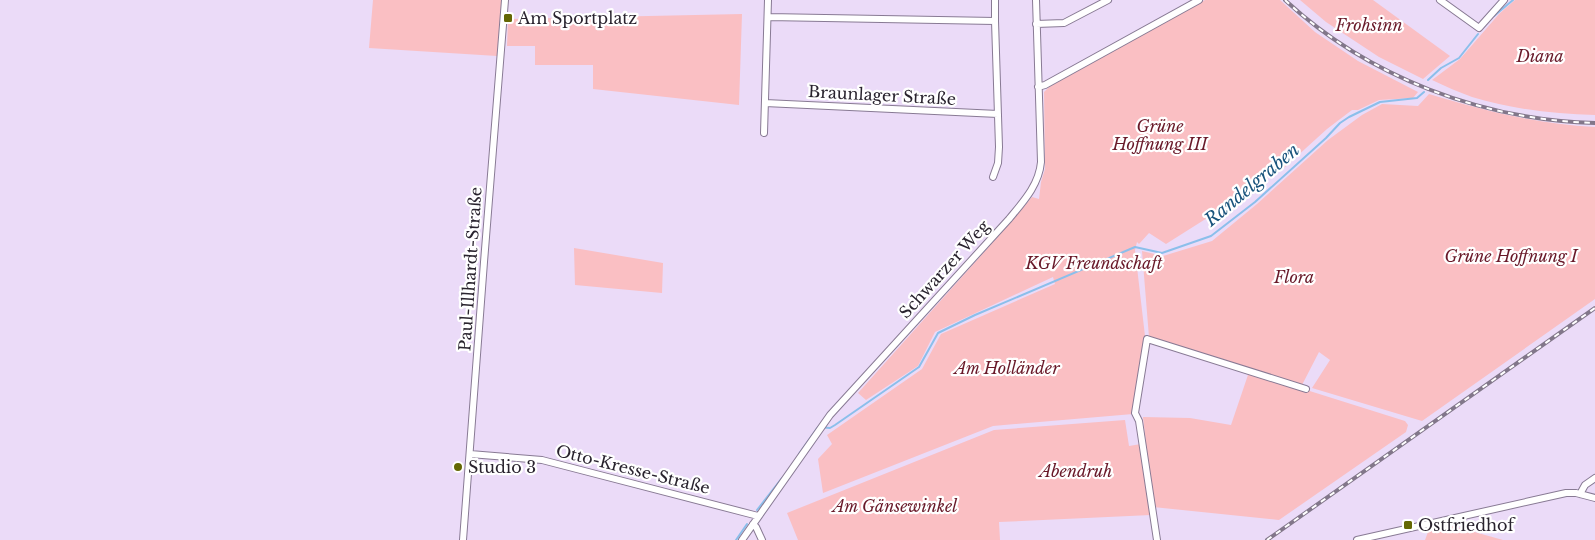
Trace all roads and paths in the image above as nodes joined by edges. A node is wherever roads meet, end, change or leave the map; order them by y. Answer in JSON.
{"nodes":[{"id":1,"x":505,"y":0,"type":"edge"},
{"id":2,"x":768,"y":0,"type":"edge"},
{"id":3,"x":995,"y":0,"type":"edge"},
{"id":4,"x":1036,"y":0,"type":"edge"},
{"id":5,"x":1108,"y":0,"type":"edge"},
{"id":6,"x":1199,"y":0,"type":"edge"},
{"id":7,"x":1440,"y":0,"type":"edge"},
{"id":8,"x":1504,"y":0,"type":"edge"},
{"id":9,"x":768,"y":16,"type":"junction"},
{"id":10,"x":995,"y":21,"type":"junction"},
{"id":11,"x":1036,"y":24,"type":"junction"},
{"id":12,"x":1038,"y":87,"type":"junction"},
{"id":13,"x":765,"y":103,"type":"junction"},
{"id":14,"x":998,"y":114,"type":"junction"},
{"id":15,"x":764,"y":133,"type":"dead end"},
{"id":16,"x":993,"y":177,"type":"dead end"},
{"id":17,"x":1306,"y":389,"type":"dead end"},
{"id":18,"x":470,"y":454,"type":"junction"},
{"id":19,"x":1595,"y":478,"type":"edge"},
{"id":20,"x":1580,"y":494,"type":"junction"},
{"id":21,"x":1595,"y":498,"type":"edge"},
{"id":22,"x":758,"y":516,"type":"junction"},
{"id":23,"x":753,"y":524,"type":"junction"},
{"id":24,"x":1380,"y":538,"type":"edge"},
{"id":25,"x":463,"y":540,"type":"edge"},
{"id":26,"x":742,"y":540,"type":"edge"},
{"id":27,"x":762,"y":540,"type":"edge"},
{"id":28,"x":1157,"y":540,"type":"edge"},
{"id":29,"x":1357,"y":540,"type":"edge"}],
"edges":[{"from":1,"to":18,"type":"street","name":"Paul-Illhardt-Straße"},
{"from":2,"to":9,"type":"street"},
{"from":3,"to":10,"type":"street"},
{"from":4,"to":11,"type":"street","name":"Schwarzer Weg"},
{"from":5,"to":11,"type":"street"},
{"from":6,"to":12,"type":"street"},
{"from":7,"to":8,"type":"street"},
{"from":9,"to":10,"type":"street"},
{"from":9,"to":13,"type":"street"},
{"from":10,"to":14,"type":"street"},
{"from":11,"to":12,"type":"street","name":"Schwarzer Weg"},
{"from":12,"to":22,"type":"street","name":"Schwarzer Weg"},
{"from":13,"to":14,"type":"street","name":"Braunlager Straße"},
{"from":13,"to":15,"type":"street"},
{"from":14,"to":16,"type":"street"},
{"from":17,"to":28,"type":"street"},
{"from":18,"to":22,"type":"street","name":"Otto-Kresse-Straße"},
{"from":18,"to":25,"type":"street","name":"Paul-Illhardt-Straße"},
{"from":19,"to":20,"type":"street"},
{"from":20,"to":21,"type":"street"},
{"from":20,"to":24,"type":"street"},
{"from":22,"to":23,"type":"street"},
{"from":23,"to":26,"type":"street"},
{"from":23,"to":27,"type":"street"},
{"from":24,"to":29,"type":"street"}]}
